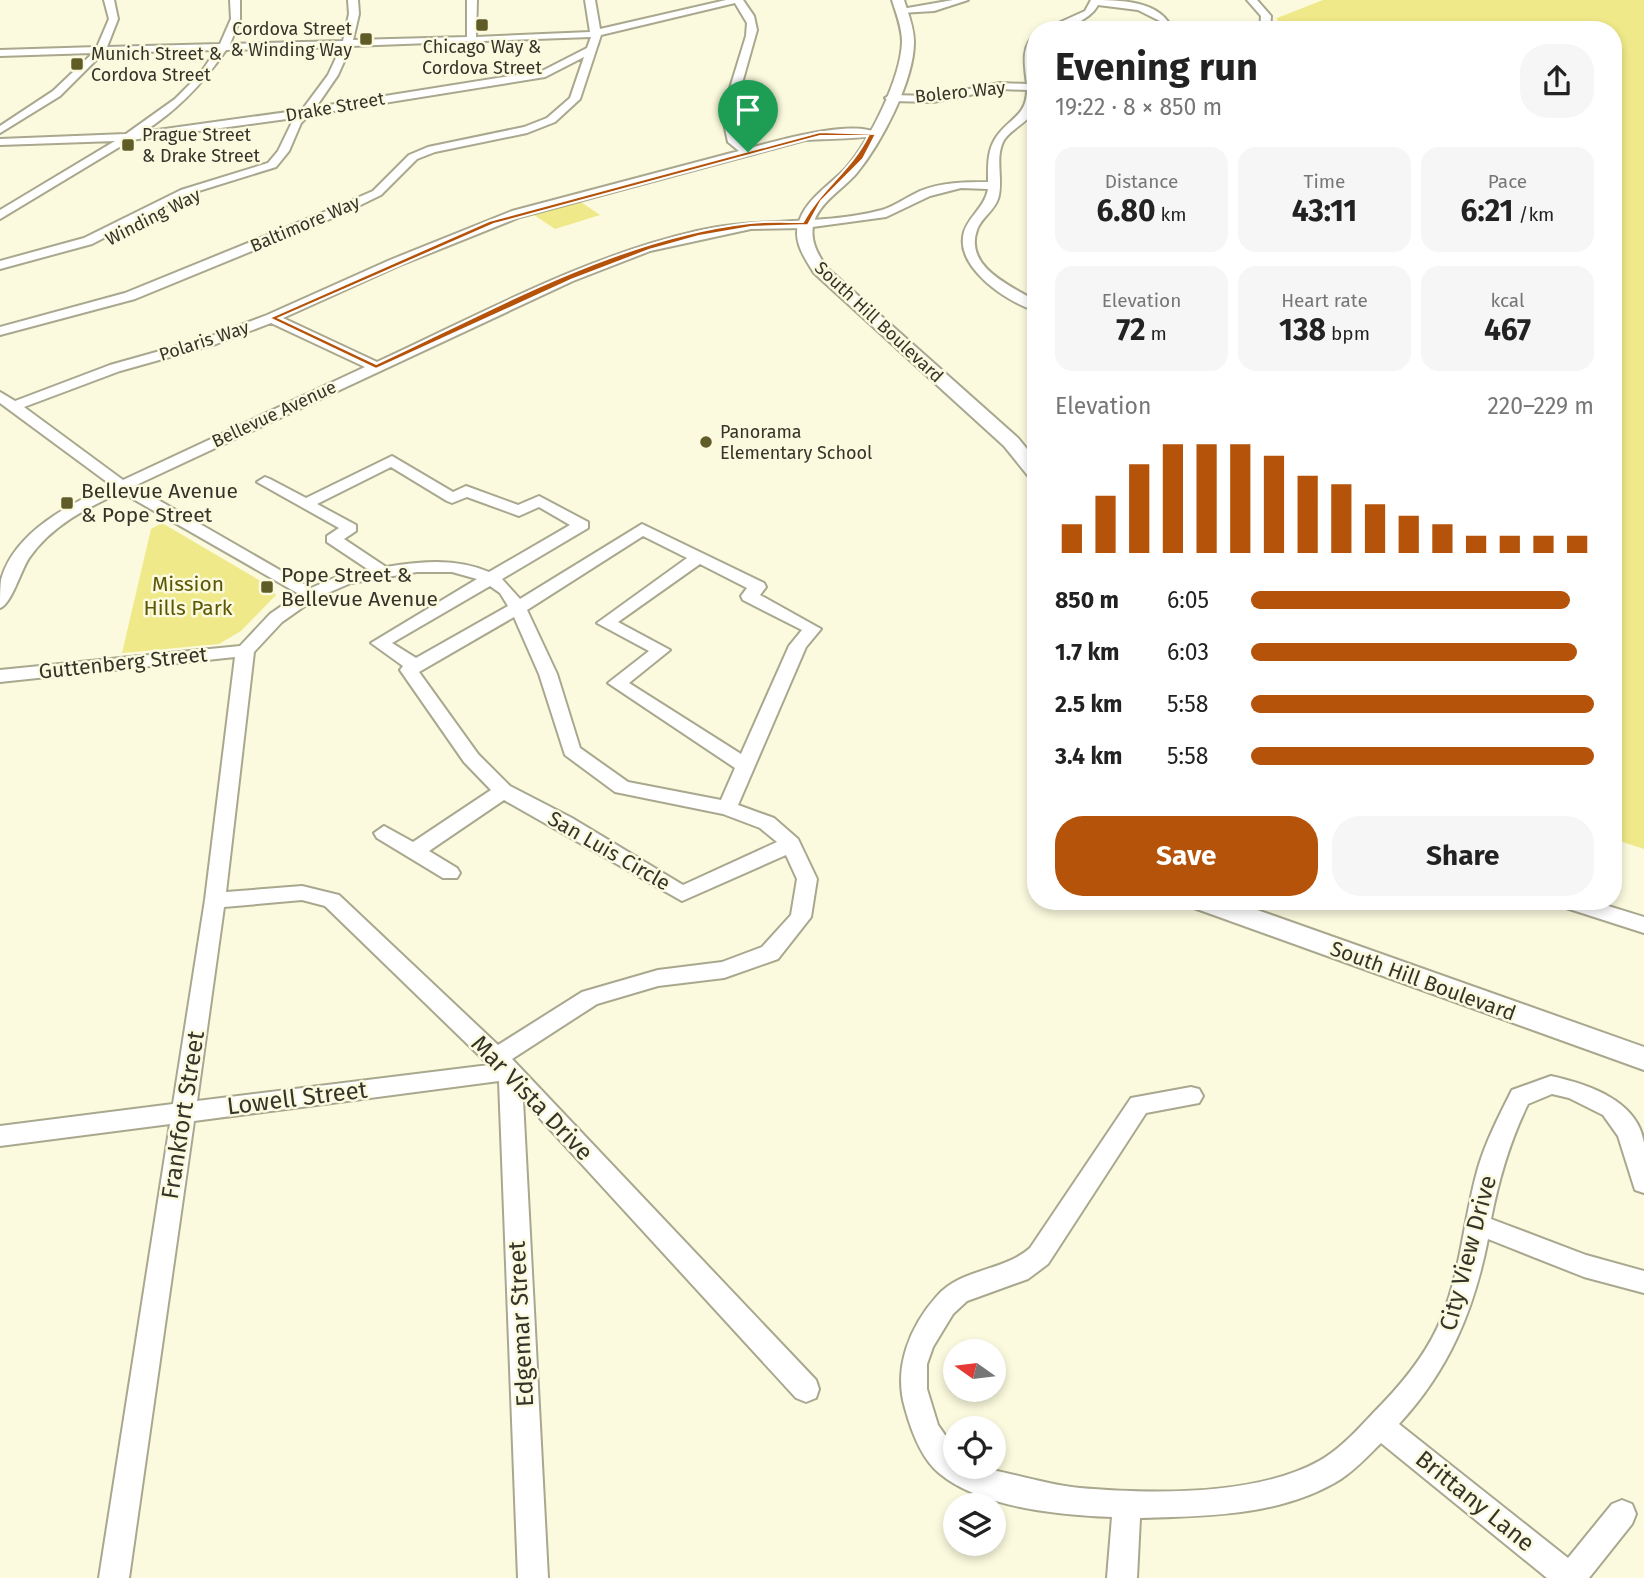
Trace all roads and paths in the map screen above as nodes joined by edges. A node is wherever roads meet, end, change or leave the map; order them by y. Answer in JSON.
{"nodes":[{"id":1,"x":109,"y":0,"type":"edge"},
{"id":2,"x":235,"y":0,"type":"edge"},
{"id":3,"x":353,"y":0,"type":"edge"},
{"id":4,"x":472,"y":0,"type":"edge"},
{"id":5,"x":590,"y":0,"type":"edge"},
{"id":6,"x":737,"y":0,"type":"edge"},
{"id":7,"x":963,"y":0,"type":"edge"},
{"id":8,"x":1252,"y":0,"type":"edge"},
{"id":9,"x":1097,"y":1,"type":"edge"},
{"id":10,"x":900,"y":5,"type":"edge"},
{"id":11,"x":1072,"y":21,"type":"edge"},
{"id":12,"x":1164,"y":21,"type":"edge"},
{"id":13,"x":1266,"y":21,"type":"edge"},
{"id":14,"x":596,"y":36,"type":"junction"},
{"id":15,"x":471,"y":40,"type":"junction"},
{"id":16,"x":348,"y":44,"type":"junction"},
{"id":17,"x":223,"y":47,"type":"junction"},
{"id":18,"x":100,"y":50,"type":"junction"},
{"id":19,"x":588,"y":51,"type":"junction"},
{"id":20,"x":0,"y":53,"type":"edge"},
{"id":21,"x":545,"y":74,"type":"junction"},
{"id":22,"x":572,"y":79,"type":"junction"},
{"id":23,"x":1027,"y":87,"type":"edge"},
{"id":24,"x":890,"y":98,"type":"junction"},
{"id":25,"x":1027,"y":111,"type":"edge"},
{"id":26,"x":307,"y":112,"type":"junction"},
{"id":27,"x":0,"y":130,"type":"edge"},
{"id":28,"x":873,"y":134,"type":"junction"},
{"id":29,"x":131,"y":137,"type":"junction"},
{"id":30,"x":0,"y":142,"type":"edge"},
{"id":31,"x":748,"y":152,"type":"junction"},
{"id":32,"x":994,"y":186,"type":"junction"},
{"id":33,"x":34,"y":190,"type":"junction"},
{"id":34,"x":0,"y":200,"type":"edge"},
{"id":35,"x":0,"y":215,"type":"edge"},
{"id":36,"x":806,"y":224,"type":"junction"},
{"id":37,"x":0,"y":265,"type":"edge"},
{"id":38,"x":0,"y":272,"type":"edge"},
{"id":39,"x":1027,"y":301,"type":"edge"},
{"id":40,"x":272,"y":318,"type":"junction"},
{"id":41,"x":0,"y":331,"type":"edge"},
{"id":42,"x":376,"y":367,"type":"junction"},
{"id":43,"x":0,"y":397,"type":"edge"},
{"id":44,"x":14,"y":406,"type":"junction"},
{"id":45,"x":1027,"y":462,"type":"edge"},
{"id":46,"x":265,"y":482,"type":"dead end"},
{"id":47,"x":122,"y":486,"type":"junction"},
{"id":48,"x":305,"y":504,"type":"junction"},
{"id":49,"x":698,"y":558,"type":"junction"},
{"id":50,"x":380,"y":571,"type":"junction"},
{"id":51,"x":491,"y":579,"type":"junction"},
{"id":52,"x":310,"y":594,"type":"junction"},
{"id":53,"x":0,"y":603,"type":"edge"},
{"id":54,"x":518,"y":608,"type":"junction"},
{"id":55,"x":245,"y":651,"type":"junction"},
{"id":56,"x":416,"y":666,"type":"junction"},
{"id":57,"x":0,"y":676,"type":"edge"},
{"id":58,"x":746,"y":766,"type":"junction"},
{"id":59,"x":503,"y":792,"type":"junction"},
{"id":60,"x":727,"y":808,"type":"junction"},
{"id":61,"x":384,"y":833,"type":"dead end"},
{"id":62,"x":791,"y":844,"type":"junction"},
{"id":63,"x":414,"y":851,"type":"junction"},
{"id":64,"x":450,"y":873,"type":"dead end"},
{"id":65,"x":215,"y":900,"type":"junction"},
{"id":66,"x":1243,"y":910,"type":"edge"},
{"id":67,"x":1596,"y":910,"type":"edge"},
{"id":68,"x":1644,"y":925,"type":"edge"},
{"id":69,"x":1644,"y":1059,"type":"edge"},
{"id":70,"x":503,"y":1064,"type":"junction"},
{"id":71,"x":1191,"y":1096,"type":"dead end"},
{"id":72,"x":183,"y":1113,"type":"junction"},
{"id":73,"x":0,"y":1136,"type":"edge"},
{"id":74,"x":1644,"y":1183,"type":"edge"},
{"id":75,"x":1479,"y":1225,"type":"junction"},
{"id":76,"x":1644,"y":1282,"type":"edge"},
{"id":77,"x":806,"y":1389,"type":"dead end"},
{"id":78,"x":1380,"y":1425,"type":"junction"},
{"id":79,"x":1127,"y":1505,"type":"junction"},
{"id":80,"x":1622,"y":1514,"type":"dead end"},
{"id":81,"x":114,"y":1578,"type":"edge"},
{"id":82,"x":533,"y":1578,"type":"edge"},
{"id":83,"x":1122,"y":1578,"type":"edge"},
{"id":84,"x":1570,"y":1578,"type":"edge"}],
"edges":[{"from":1,"to":18,"type":"street"},
{"from":2,"to":17,"type":"street"},
{"from":3,"to":16,"type":"street","name":"Winding Way"},
{"from":4,"to":15,"type":"street"},
{"from":5,"to":14,"type":"street"},
{"from":6,"to":14,"type":"street"},
{"from":6,"to":31,"type":"street"},
{"from":7,"to":10,"type":"street"},
{"from":8,"to":13,"type":"street"},
{"from":9,"to":11,"type":"street"},
{"from":9,"to":12,"type":"street"},
{"from":10,"to":24,"type":"street"},
{"from":14,"to":15,"type":"street"},
{"from":14,"to":19,"type":"street","name":"Baltimore Way"},
{"from":15,"to":16,"type":"street"},
{"from":16,"to":17,"type":"street"},
{"from":16,"to":26,"type":"street","name":"Winding Way"},
{"from":17,"to":18,"type":"street"},
{"from":17,"to":29,"type":"street"},
{"from":18,"to":20,"type":"street"},
{"from":18,"to":27,"type":"street"},
{"from":19,"to":21,"type":"street","name":"Drake Street"},
{"from":19,"to":22,"type":"street","name":"Baltimore Way"},
{"from":21,"to":22,"type":"street","name":"Drake Street"},
{"from":21,"to":26,"type":"street","name":"Drake Street"},
{"from":22,"to":41,"type":"street","name":"Baltimore Way"},
{"from":23,"to":24,"type":"street","name":"Bolero Way"},
{"from":24,"to":28,"type":"street"},
{"from":25,"to":32,"type":"street"},
{"from":26,"to":29,"type":"street","name":"Drake Street"},
{"from":26,"to":37,"type":"street","name":"Winding Way"},
{"from":26,"to":38,"type":"street","name":"Winding Way"},
{"from":28,"to":31,"type":"street","name":"Polaris Way"},
{"from":28,"to":36,"type":"street"},
{"from":29,"to":30,"type":"street","name":"Drake Street"},
{"from":29,"to":33,"type":"street"},
{"from":31,"to":40,"type":"street","name":"Polaris Way"},
{"from":32,"to":36,"type":"street","name":"Bellevue Avenue"},
{"from":32,"to":39,"type":"street"},
{"from":33,"to":34,"type":"street"},
{"from":33,"to":35,"type":"street"},
{"from":36,"to":42,"type":"street","name":"Bellevue Avenue"},
{"from":36,"to":45,"type":"street","name":"South Hill Boulevard"},
{"from":40,"to":42,"type":"street"},
{"from":40,"to":44,"type":"street","name":"Polaris Way"},
{"from":42,"to":47,"type":"street","name":"Bellevue Avenue"},
{"from":43,"to":44,"type":"street"},
{"from":44,"to":47,"type":"street"},
{"from":46,"to":48,"type":"street"},
{"from":47,"to":52,"type":"street"},
{"from":47,"to":53,"type":"street","name":"Bellevue Avenue"},
{"from":48,"to":50,"type":"street"},
{"from":48,"to":51,"type":"street"},
{"from":49,"to":54,"type":"street"},
{"from":49,"to":58,"type":"street"},
{"from":49,"to":58,"type":"street"},
{"from":50,"to":51,"type":"street"},
{"from":50,"to":52,"type":"street"},
{"from":51,"to":54,"type":"street"},
{"from":51,"to":56,"type":"street"},
{"from":52,"to":55,"type":"street"},
{"from":54,"to":56,"type":"street"},
{"from":54,"to":60,"type":"street"},
{"from":55,"to":57,"type":"street","name":"Guttenberg Street"},
{"from":55,"to":65,"type":"street","name":"Frankfort Street"},
{"from":56,"to":59,"type":"street","name":"San Luis Circle"},
{"from":58,"to":60,"type":"street"},
{"from":59,"to":62,"type":"street","name":"San Luis Circle"},
{"from":59,"to":63,"type":"street"},
{"from":60,"to":62,"type":"street"},
{"from":61,"to":63,"type":"street"},
{"from":62,"to":70,"type":"street"},
{"from":63,"to":64,"type":"street"},
{"from":65,"to":70,"type":"street","name":"Mar Vista Drive"},
{"from":65,"to":72,"type":"street","name":"Frankfort Street"},
{"from":66,"to":69,"type":"street","name":"South Hill Boulevard"},
{"from":67,"to":68,"type":"street"},
{"from":70,"to":72,"type":"street","name":"Lowell Street"},
{"from":70,"to":77,"type":"street","name":"Mar Vista Drive"},
{"from":70,"to":82,"type":"street","name":"Edgemar Street"},
{"from":71,"to":79,"type":"street","name":"City View Drive"},
{"from":72,"to":73,"type":"street","name":"Lowell Street"},
{"from":72,"to":81,"type":"street","name":"Frankfort Street"},
{"from":74,"to":75,"type":"street","name":"City View Drive"},
{"from":75,"to":76,"type":"street"},
{"from":75,"to":78,"type":"street","name":"City View Drive"},
{"from":78,"to":79,"type":"street","name":"City View Drive"},
{"from":78,"to":84,"type":"street","name":"Brittany Lane"},
{"from":79,"to":83,"type":"street"},
{"from":80,"to":84,"type":"street"}]}
